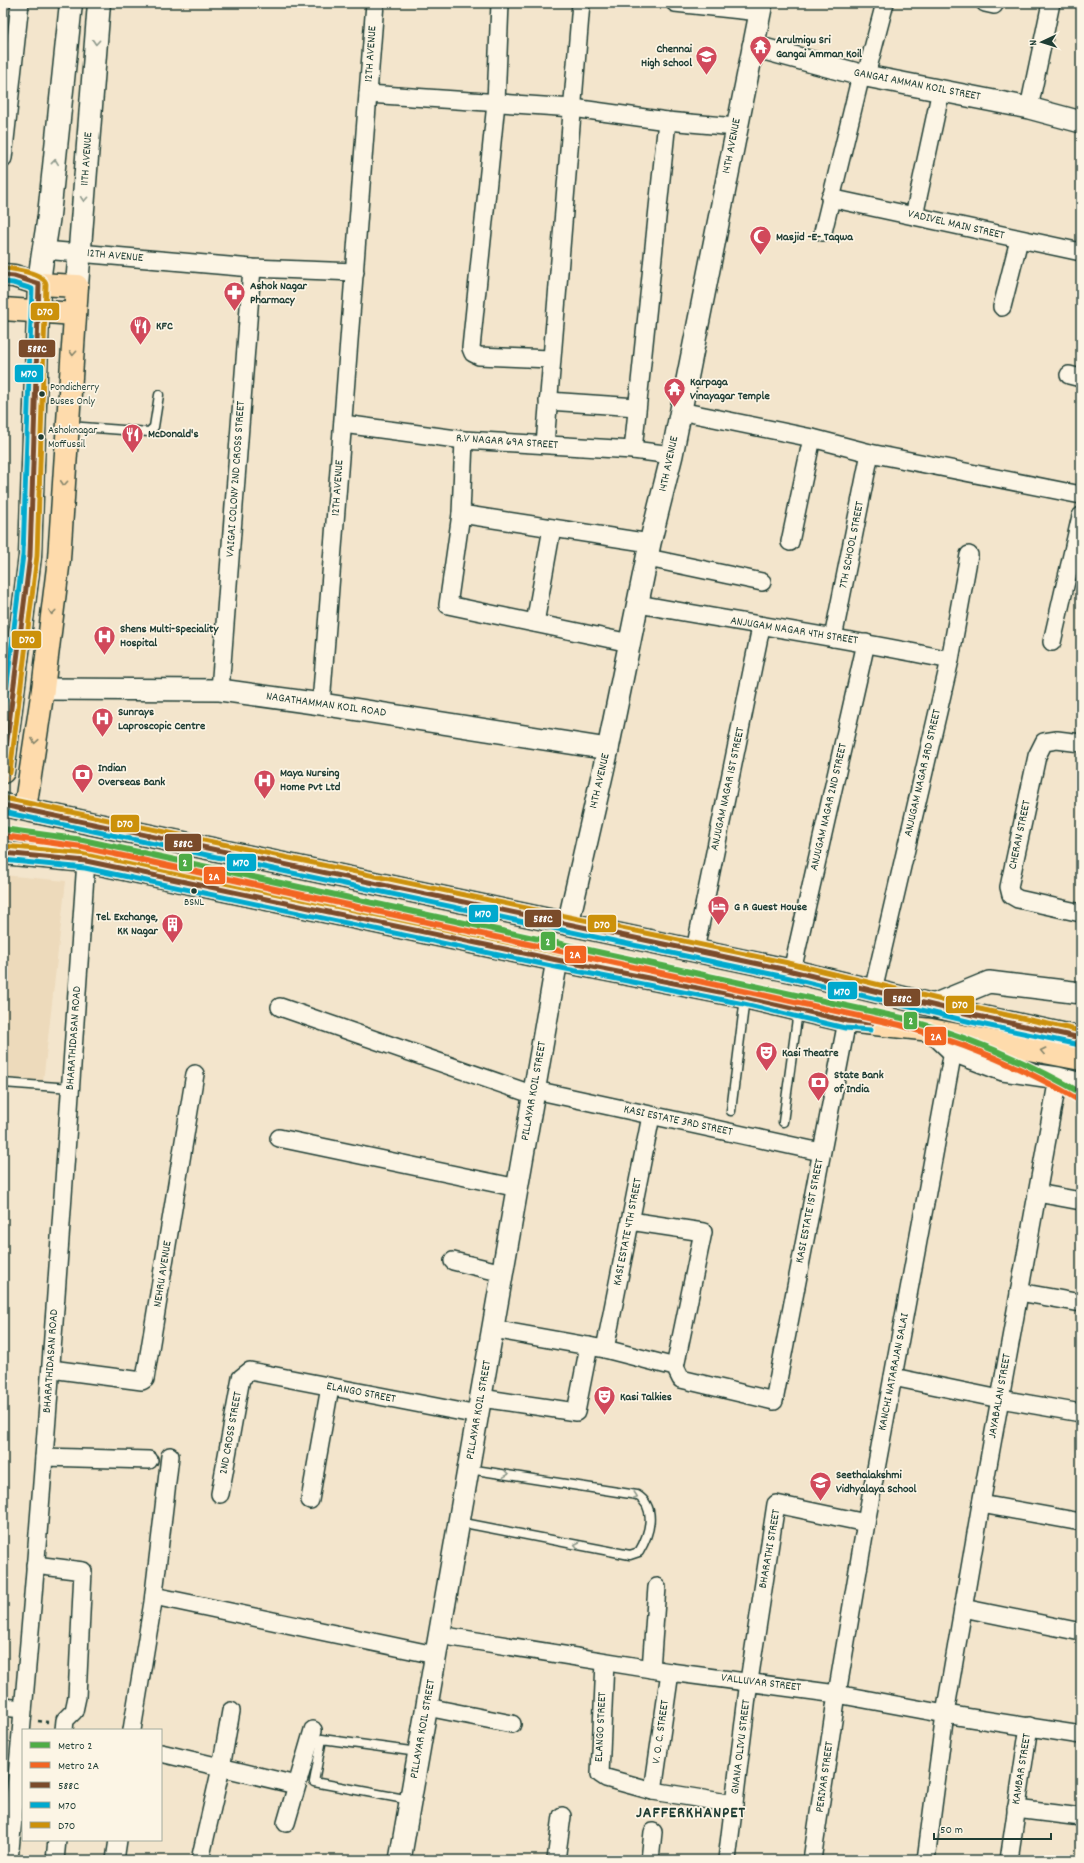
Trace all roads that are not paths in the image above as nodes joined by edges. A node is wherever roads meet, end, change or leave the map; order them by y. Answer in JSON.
{"nodes":[{"id":1,"x":20,"y":3,"type":"edge"},
{"id":2,"x":72,"y":3,"type":"edge"},
{"id":3,"x":99,"y":3,"type":"edge"},
{"id":4,"x":374,"y":3,"type":"edge"},
{"id":5,"x":500,"y":3,"type":"edge"},
{"id":6,"x":581,"y":3,"type":"edge"},
{"id":7,"x":675,"y":3,"type":"edge"},
{"id":8,"x":885,"y":3,"type":"edge"},
{"id":9,"x":985,"y":3,"type":"edge"},
{"id":10,"x":995,"y":3,"type":"edge"},
{"id":11,"x":1051,"y":3,"type":"edge"},
{"id":12,"x":761,"y":8,"type":"edge"},
{"id":13,"x":753,"y":46,"type":"junction"},
{"id":14,"x":863,"y":75,"type":"junction"},
{"id":15,"x":941,"y":90,"type":"junction"},
{"id":16,"x":368,"y":94,"type":"junction"},
{"id":17,"x":496,"y":103,"type":"junction"},
{"id":18,"x":573,"y":108,"type":"junction"},
{"id":19,"x":1029,"y":108,"type":"junction"},
{"id":20,"x":667,"y":121,"type":"junction"},
{"id":21,"x":1081,"y":122,"type":"edge"},
{"id":22,"x":736,"y":127,"type":"junction"},
{"id":23,"x":3,"y":158,"type":"edge"},
{"id":24,"x":830,"y":198,"type":"junction"},
{"id":25,"x":914,"y":216,"type":"junction"},
{"id":26,"x":823,"y":232,"type":"dead end"},
{"id":27,"x":1020,"y":240,"type":"junction"},
{"id":28,"x":1081,"y":252,"type":"edge"},
{"id":29,"x":80,"y":254,"type":"junction"},
{"id":30,"x":42,"y":256,"type":"junction"},
{"id":31,"x":252,"y":268,"type":"junction"},
{"id":32,"x":354,"y":272,"type":"junction"},
{"id":33,"x":8,"y":276,"type":"edge"},
{"id":34,"x":39,"y":284,"type":"junction"},
{"id":35,"x":78,"y":286,"type":"junction"},
{"id":36,"x":1002,"y":308,"type":"dead end"},
{"id":37,"x":3,"y":309,"type":"edge"},
{"id":38,"x":39,"y":312,"type":"junction"},
{"id":39,"x":75,"y":314,"type":"junction"},
{"id":40,"x":550,"y":359,"type":"junction"},
{"id":41,"x":158,"y":395,"type":"dead end"},
{"id":42,"x":548,"y":400,"type":"junction"},
{"id":43,"x":637,"y":407,"type":"junction"},
{"id":44,"x":680,"y":411,"type":"junction"},
{"id":45,"x":343,"y":424,"type":"junction"},
{"id":46,"x":68,"y":426,"type":"junction"},
{"id":47,"x":812,"y":438,"type":"junction"},
{"id":48,"x":464,"y":440,"type":"junction"},
{"id":49,"x":545,"y":444,"type":"junction"},
{"id":50,"x":633,"y":450,"type":"junction"},
{"id":51,"x":870,"y":453,"type":"junction"},
{"id":52,"x":672,"y":455,"type":"junction"},
{"id":53,"x":1081,"y":495,"type":"edge"},
{"id":54,"x":461,"y":514,"type":"junction"},
{"id":55,"x":1081,"y":516,"type":"edge"},
{"id":56,"x":552,"y":528,"type":"junction"},
{"id":57,"x":790,"y":542,"type":"dead end"},
{"id":58,"x":649,"y":550,"type":"junction"},
{"id":59,"x":969,"y":554,"type":"dead end"},
{"id":60,"x":30,"y":556,"type":"junction"},
{"id":61,"x":59,"y":559,"type":"junction"},
{"id":62,"x":762,"y":582,"type":"dead end"},
{"id":63,"x":638,"y":604,"type":"junction"},
{"id":64,"x":534,"y":624,"type":"junction"},
{"id":65,"x":761,"y":627,"type":"junction"},
{"id":66,"x":833,"y":638,"type":"junction"},
{"id":67,"x":1052,"y":642,"type":"dead end"},
{"id":68,"x":630,"y":643,"type":"junction"},
{"id":69,"x":866,"y":643,"type":"junction"},
{"id":70,"x":950,"y":660,"type":"junction"},
{"id":71,"x":43,"y":689,"type":"junction"},
{"id":72,"x":220,"y":690,"type":"junction"},
{"id":73,"x":322,"y":704,"type":"junction"},
{"id":74,"x":1081,"y":743,"type":"edge"},
{"id":75,"x":608,"y":749,"type":"junction"},
{"id":76,"x":3,"y":772,"type":"edge"},
{"id":77,"x":3,"y":805,"type":"edge"},
{"id":78,"x":25,"y":810,"type":"junction"},
{"id":79,"x":3,"y":853,"type":"edge"},
{"id":80,"x":86,"y":861,"type":"junction"},
{"id":81,"x":1081,"y":913,"type":"edge"},
{"id":82,"x":568,"y":924,"type":"junction"},
{"id":83,"x":695,"y":950,"type":"junction"},
{"id":84,"x":557,"y":960,"type":"junction"},
{"id":85,"x":792,"y":971,"type":"junction"},
{"id":86,"x":873,"y":991,"type":"junction"},
{"id":87,"x":1081,"y":993,"type":"edge"},
{"id":88,"x":746,"y":997,"type":"junction"},
{"id":89,"x":933,"y":1004,"type":"junction"},
{"id":90,"x":280,"y":1007,"type":"dead end"},
{"id":91,"x":798,"y":1010,"type":"junction"},
{"id":92,"x":846,"y":1020,"type":"junction"},
{"id":93,"x":931,"y":1030,"type":"junction"},
{"id":94,"x":1081,"y":1038,"type":"edge"},
{"id":95,"x":953,"y":1051,"type":"junction"},
{"id":96,"x":1081,"y":1059,"type":"edge"},
{"id":97,"x":195,"y":1074,"type":"dead end"},
{"id":98,"x":1058,"y":1078,"type":"junction"},
{"id":99,"x":3,"y":1083,"type":"edge"},
{"id":100,"x":1081,"y":1084,"type":"edge"},
{"id":101,"x":71,"y":1088,"type":"junction"},
{"id":102,"x":534,"y":1092,"type":"junction"},
{"id":103,"x":730,"y":1111,"type":"dead end"},
{"id":104,"x":652,"y":1116,"type":"junction"},
{"id":105,"x":783,"y":1122,"type":"dead end"},
{"id":106,"x":279,"y":1138,"type":"dead end"},
{"id":107,"x":821,"y":1152,"type":"junction"},
{"id":108,"x":518,"y":1188,"type":"junction"},
{"id":109,"x":1037,"y":1193,"type":"junction"},
{"id":110,"x":1081,"y":1201,"type":"edge"},
{"id":111,"x":630,"y":1221,"type":"junction"},
{"id":112,"x":453,"y":1261,"type":"dead end"},
{"id":113,"x":503,"y":1273,"type":"junction"},
{"id":114,"x":1019,"y":1292,"type":"junction"},
{"id":115,"x":1081,"y":1303,"type":"edge"},
{"id":116,"x":493,"y":1329,"type":"junction"},
{"id":117,"x":597,"y":1348,"type":"junction"},
{"id":118,"x":675,"y":1367,"type":"junction"},
{"id":119,"x":51,"y":1369,"type":"junction"},
{"id":120,"x":244,"y":1374,"type":"joint"},
{"id":121,"x":893,"y":1377,"type":"junction"},
{"id":122,"x":330,"y":1387,"type":"junction"},
{"id":123,"x":1000,"y":1399,"type":"junction"},
{"id":124,"x":480,"y":1406,"type":"junction"},
{"id":125,"x":1081,"y":1413,"type":"edge"},
{"id":126,"x":170,"y":1456,"type":"dead end"},
{"id":127,"x":44,"y":1457,"type":"junction"},
{"id":128,"x":149,"y":1460,"type":"dead end"},
{"id":129,"x":468,"y":1469,"type":"junction"},
{"id":130,"x":220,"y":1494,"type":"dead end"},
{"id":131,"x":310,"y":1500,"type":"dead end"},
{"id":132,"x":981,"y":1504,"type":"junction"},
{"id":133,"x":459,"y":1522,"type":"junction"},
{"id":134,"x":1081,"y":1522,"type":"edge"},
{"id":135,"x":866,"y":1523,"type":"junction"},
{"id":136,"x":35,"y":1565,"type":"junction"},
{"id":137,"x":657,"y":1587,"type":"dead end"},
{"id":138,"x":154,"y":1596,"type":"junction"},
{"id":139,"x":963,"y":1608,"type":"junction"},
{"id":140,"x":1081,"y":1632,"type":"edge"},
{"id":141,"x":439,"y":1635,"type":"junction"},
{"id":142,"x":435,"y":1656,"type":"junction"},
{"id":143,"x":604,"y":1662,"type":"junction"},
{"id":144,"x":651,"y":1669,"type":"junction"},
{"id":145,"x":670,"y":1672,"type":"junction"},
{"id":146,"x":749,"y":1681,"type":"junction"},
{"id":147,"x":837,"y":1694,"type":"junction"},
{"id":148,"x":3,"y":1707,"type":"edge"},
{"id":149,"x":427,"y":1707,"type":"junction"},
{"id":150,"x":230,"y":1711,"type":"dead end"},
{"id":151,"x":23,"y":1714,"type":"junction"},
{"id":152,"x":945,"y":1714,"type":"junction"},
{"id":153,"x":512,"y":1724,"type":"dead end"},
{"id":154,"x":1029,"y":1726,"type":"junction"},
{"id":155,"x":65,"y":1727,"type":"edge"},
{"id":156,"x":132,"y":1729,"type":"edge"},
{"id":157,"x":313,"y":1730,"type":"dead end"},
{"id":158,"x":1081,"y":1736,"type":"edge"},
{"id":159,"x":419,"y":1752,"type":"junction"},
{"id":160,"x":162,"y":1753,"type":"edge"},
{"id":161,"x":221,"y":1768,"type":"junction"},
{"id":162,"x":296,"y":1785,"type":"junction"},
{"id":163,"x":653,"y":1791,"type":"junction"},
{"id":164,"x":410,"y":1800,"type":"junction"},
{"id":165,"x":734,"y":1804,"type":"junction"},
{"id":166,"x":1016,"y":1809,"type":"junction"},
{"id":167,"x":562,"y":1816,"type":"dead end"},
{"id":168,"x":1081,"y":1817,"type":"edge"},
{"id":169,"x":286,"y":1823,"type":"dead end"},
{"id":170,"x":653,"y":1832,"type":"dead end"},
{"id":171,"x":57,"y":1841,"type":"edge"},
{"id":172,"x":118,"y":1841,"type":"edge"},
{"id":173,"x":9,"y":1860,"type":"edge"},
{"id":174,"x":55,"y":1860,"type":"edge"},
{"id":175,"x":115,"y":1860,"type":"edge"},
{"id":176,"x":200,"y":1860,"type":"edge"},
{"id":177,"x":400,"y":1860,"type":"edge"},
{"id":178,"x":556,"y":1860,"type":"edge"},
{"id":179,"x":650,"y":1860,"type":"edge"},
{"id":180,"x":727,"y":1860,"type":"edge"},
{"id":181,"x":812,"y":1860,"type":"edge"},
{"id":182,"x":926,"y":1860,"type":"edge"},
{"id":183,"x":1009,"y":1860,"type":"edge"}],
"edges":[{"from":1,"to":23,"type":"street"},
{"from":30,"to":2,"type":"main road","one_way":true},
{"from":3,"to":29,"type":"main road","name":"11TH AVENUE","one_way":true},
{"from":4,"to":16,"type":"street","name":"12TH AVENUE"},
{"from":5,"to":17,"type":"street"},
{"from":6,"to":18,"type":"street"},
{"from":7,"to":12,"type":"street"},
{"from":8,"to":14,"type":"street"},
{"from":9,"to":10,"type":"street"},
{"from":11,"to":19,"type":"street"},
{"from":12,"to":13,"type":"street","name":"14TH AVENUE"},
{"from":13,"to":14,"type":"street","name":"GANGAI AMMAN KOIL STREET"},
{"from":13,"to":22,"type":"street","name":"14TH AVENUE"},
{"from":14,"to":15,"type":"street","name":"GANGAI AMMAN KOIL STREET"},
{"from":14,"to":24,"type":"street"},
{"from":15,"to":19,"type":"street","name":"GANGAI AMMAN KOIL STREET"},
{"from":15,"to":25,"type":"street"},
{"from":16,"to":17,"type":"street"},
{"from":16,"to":32,"type":"street","name":"12TH AVENUE"},
{"from":17,"to":18,"type":"street"},
{"from":17,"to":40,"type":"street"},
{"from":18,"to":20,"type":"street"},
{"from":18,"to":40,"type":"street"},
{"from":19,"to":21,"type":"street","name":"GANGAI AMMAN KOIL STREET"},
{"from":20,"to":22,"type":"street"},
{"from":20,"to":43,"type":"street"},
{"from":22,"to":44,"type":"street","name":"14TH AVENUE"},
{"from":24,"to":25,"type":"street","name":"VADIVEL MAIN STREET"},
{"from":24,"to":26,"type":"street"},
{"from":25,"to":27,"type":"street","name":"VADIVEL MAIN STREET"},
{"from":27,"to":28,"type":"street","name":"VADIVEL MAIN STREET"},
{"from":27,"to":36,"type":"street"},
{"from":29,"to":30,"type":"street","name":"12TH AVENUE"},
{"from":29,"to":31,"type":"street","name":"12TH AVENUE"},
{"from":29,"to":35,"type":"main road","name":"11TH AVENUE"},
{"from":30,"to":33,"type":"main road"},
{"from":30,"to":34,"type":"main road"},
{"from":31,"to":32,"type":"street","name":"12TH AVENUE"},
{"from":31,"to":72,"type":"street","name":"VAIGAI COLONY 2ND CROSS STREET"},
{"from":32,"to":45,"type":"street","name":"12TH AVENUE"},
{"from":33,"to":34,"type":"main road"},
{"from":34,"to":35,"type":"main road"},
{"from":34,"to":38,"type":"main road"},
{"from":35,"to":39,"type":"main road","name":"11TH AVENUE"},
{"from":37,"to":38,"type":"main road"},
{"from":38,"to":39,"type":"main road"},
{"from":38,"to":60,"type":"main road"},
{"from":39,"to":46,"type":"main road","name":"11TH AVENUE","one_way":true},
{"from":40,"to":42,"type":"street"},
{"from":41,"to":46,"type":"lane"},
{"from":42,"to":43,"type":"street"},
{"from":42,"to":49,"type":"street"},
{"from":43,"to":50,"type":"street"},
{"from":44,"to":47,"type":"street"},
{"from":44,"to":52,"type":"street","name":"14TH AVENUE"},
{"from":45,"to":48,"type":"street","name":"R.V NAGAR 69A STREET"},
{"from":45,"to":73,"type":"street","name":"12TH AVENUE"},
{"from":46,"to":61,"type":"main road","name":"11TH AVENUE","one_way":true},
{"from":47,"to":51,"type":"street"},
{"from":47,"to":57,"type":"street"},
{"from":48,"to":49,"type":"street","name":"R.V NAGAR 69A STREET"},
{"from":48,"to":54,"type":"street"},
{"from":49,"to":50,"type":"street","name":"R.V NAGAR 69A STREET"},
{"from":50,"to":52,"type":"street","name":"R.V NAGAR 69A STREET"},
{"from":51,"to":53,"type":"street"},
{"from":51,"to":66,"type":"street","name":"7TH SCHOOL STREET"},
{"from":52,"to":58,"type":"street","name":"14TH AVENUE"},
{"from":54,"to":56,"type":"street"},
{"from":54,"to":64,"type":"street"},
{"from":55,"to":67,"type":"street"},
{"from":56,"to":58,"type":"street"},
{"from":56,"to":64,"type":"street"},
{"from":58,"to":62,"type":"street"},
{"from":58,"to":63,"type":"street","name":"14TH AVENUE"},
{"from":59,"to":70,"type":"street","name":"ANJUGAM NAGAR 3RD STREET"},
{"from":60,"to":61,"type":"main road"},
{"from":60,"to":76,"type":"main road"},
{"from":61,"to":71,"type":"main road","name":"11TH AVENUE","one_way":true},
{"from":63,"to":65,"type":"street","name":"ANJUGAM NAGAR 4TH STREET"},
{"from":63,"to":68,"type":"street","name":"14TH AVENUE"},
{"from":64,"to":68,"type":"street"},
{"from":65,"to":66,"type":"street","name":"ANJUGAM NAGAR 4TH STREET"},
{"from":65,"to":83,"type":"street","name":"ANJUGAM NAGAR 1ST STREET"},
{"from":66,"to":69,"type":"street","name":"ANJUGAM NAGAR 4TH STREET"},
{"from":68,"to":75,"type":"street","name":"14TH AVENUE"},
{"from":69,"to":70,"type":"street","name":"ANJUGAM NAGAR 4TH STREET"},
{"from":69,"to":85,"type":"street","name":"ANJUGAM NAGAR 2ND STREET"},
{"from":70,"to":86,"type":"street","name":"ANJUGAM NAGAR 3RD STREET"},
{"from":71,"to":72,"type":"street","name":"NAGATHAMMAN KOIL ROAD"},
{"from":71,"to":78,"type":"main road","name":"11TH AVENUE","one_way":true},
{"from":72,"to":73,"type":"street","name":"NAGATHAMMAN KOIL ROAD"},
{"from":73,"to":75,"type":"street","name":"NAGATHAMMAN KOIL ROAD"},
{"from":74,"to":81,"type":"street","name":"CHERAN STREET"},
{"from":75,"to":82,"type":"street","name":"14TH AVENUE"},
{"from":77,"to":78,"type":"main road"},
{"from":78,"to":82,"type":"main road"},
{"from":79,"to":80,"type":"main road"},
{"from":80,"to":84,"type":"main road"},
{"from":80,"to":101,"type":"street","name":"BHARATHIDASAN ROAD"},
{"from":82,"to":83,"type":"main road"},
{"from":83,"to":85,"type":"main road"},
{"from":84,"to":88,"type":"main road"},
{"from":84,"to":102,"type":"street","name":"PILLAYAR KOIL STREET"},
{"from":85,"to":86,"type":"main road"},
{"from":86,"to":89,"type":"main road"},
{"from":87,"to":89,"type":"street"},
{"from":88,"to":91,"type":"main road"},
{"from":88,"to":103,"type":"lane"},
{"from":89,"to":94,"type":"main road"},
{"from":90,"to":102,"type":"street","name":"KASI ESTATE 3RD STREET"},
{"from":91,"to":92,"type":"main road"},
{"from":91,"to":105,"type":"lane"},
{"from":92,"to":93,"type":"main road"},
{"from":92,"to":107,"type":"street","name":"KASI ESTATE 1ST STREET"},
{"from":93,"to":95,"type":"street"},
{"from":96,"to":93,"type":"main road","one_way":true},
{"from":95,"to":98,"type":"street"},
{"from":95,"to":121,"type":"street","name":"KANCHI NATARAJAN SALAI"},
{"from":97,"to":119,"type":"street","name":"NEHRU AVENUE"},
{"from":98,"to":100,"type":"street"},
{"from":98,"to":109,"type":"street","name":"JAYABALAN STREET"},
{"from":99,"to":101,"type":"lane"},
{"from":101,"to":119,"type":"street","name":"BHARATHIDASAN ROAD"},
{"from":102,"to":104,"type":"street","name":"KASI ESTATE 3RD STREET"},
{"from":102,"to":108,"type":"street","name":"PILLAYAR KOIL STREET"},
{"from":104,"to":107,"type":"street","name":"KASI ESTATE 3RD STREET"},
{"from":104,"to":111,"type":"street","name":"KASI ESTATE 4TH STREET"},
{"from":106,"to":108,"type":"street"},
{"from":107,"to":118,"type":"street","name":"KASI ESTATE 1ST STREET"},
{"from":108,"to":113,"type":"street","name":"PILLAYAR KOIL STREET"},
{"from":109,"to":110,"type":"street"},
{"from":109,"to":114,"type":"street","name":"JAYABALAN STREET"},
{"from":111,"to":117,"type":"street","name":"KASI ESTATE 4TH STREET"},
{"from":111,"to":118,"type":"street"},
{"from":112,"to":113,"type":"street"},
{"from":113,"to":116,"type":"street","name":"PILLAYAR KOIL STREET"},
{"from":114,"to":115,"type":"street"},
{"from":114,"to":123,"type":"street","name":"JAYABALAN STREET"},
{"from":116,"to":117,"type":"street"},
{"from":116,"to":124,"type":"street","name":"PILLAYAR KOIL STREET"},
{"from":117,"to":118,"type":"street"},
{"from":117,"to":124,"type":"street","name":"KASI ESTATE 4TH STREET"},
{"from":119,"to":127,"type":"street","name":"BHARATHIDASAN ROAD"},
{"from":120,"to":122,"type":"street","name":"ELANGO STREET"},
{"from":120,"to":130,"type":"street","name":"2ND CROSS STREET"},
{"from":121,"to":123,"type":"street"},
{"from":121,"to":135,"type":"street","name":"KANCHI NATARAJAN SALAI"},
{"from":122,"to":124,"type":"street","name":"ELANGO STREET"},
{"from":122,"to":131,"type":"street"},
{"from":123,"to":125,"type":"street"},
{"from":123,"to":132,"type":"street","name":"JAYABALAN STREET"},
{"from":124,"to":129,"type":"street","name":"PILLAYAR KOIL STREET"},
{"from":126,"to":138,"type":"street"},
{"from":127,"to":128,"type":"street"},
{"from":127,"to":136,"type":"street","name":"BHARATHIDASAN ROAD"},
{"from":129,"to":133,"type":"street","name":"PILLAYAR KOIL STREET"},
{"from":129,"to":133,"type":"lane","one_way":true},
{"from":132,"to":134,"type":"street"},
{"from":132,"to":139,"type":"street","name":"JAYABALAN STREET"},
{"from":133,"to":141,"type":"street","name":"PILLAYAR KOIL STREET"},
{"from":135,"to":146,"type":"street","name":"BHARATHI STREET"},
{"from":135,"to":147,"type":"street","name":"KANCHI NATARAJAN SALAI"},
{"from":136,"to":151,"type":"street","name":"BHARATHIDASAN ROAD"},
{"from":136,"to":155,"type":"street"},
{"from":137,"to":144,"type":"street"},
{"from":138,"to":142,"type":"street"},
{"from":138,"to":156,"type":"street"},
{"from":139,"to":140,"type":"street"},
{"from":139,"to":152,"type":"street","name":"JAYABALAN STREET"},
{"from":141,"to":142,"type":"street","name":"PILLAYAR KOIL STREET"},
{"from":141,"to":143,"type":"street","name":"VALLUVAR STREET"},
{"from":142,"to":149,"type":"street","name":"PILLAYAR KOIL STREET"},
{"from":143,"to":144,"type":"street","name":"VALLUVAR STREET"},
{"from":143,"to":163,"type":"street","name":"ELANGO STREET"},
{"from":144,"to":145,"type":"street","name":"VALLUVAR STREET"},
{"from":145,"to":146,"type":"street","name":"VALLUVAR STREET"},
{"from":145,"to":163,"type":"street","name":"V. O. C. STREET"},
{"from":146,"to":147,"type":"street","name":"VALLUVAR STREET"},
{"from":146,"to":165,"type":"street","name":"GNANA OLIVU STREET"},
{"from":147,"to":152,"type":"street","name":"VALLUVAR STREET"},
{"from":147,"to":181,"type":"street","name":"PERIYAR STREET"},
{"from":148,"to":151,"type":"street"},
{"from":149,"to":153,"type":"street"},
{"from":149,"to":159,"type":"street","name":"PILLAYAR KOIL STREET"},
{"from":150,"to":161,"type":"street"},
{"from":151,"to":173,"type":"street","name":"BHARATHIDASAN ROAD"},
{"from":152,"to":154,"type":"street","name":"VALLUVAR STREET"},
{"from":152,"to":182,"type":"street","name":"JAYABALAN STREET"},
{"from":154,"to":158,"type":"street","name":"VALLUVAR STREET"},
{"from":154,"to":166,"type":"street","name":"KAMBAR STREET"},
{"from":157,"to":162,"type":"street"},
{"from":159,"to":164,"type":"street","name":"PILLAYAR KOIL STREET"},
{"from":159,"to":164,"type":"lane"},
{"from":160,"to":161,"type":"street"},
{"from":161,"to":162,"type":"street"},
{"from":161,"to":176,"type":"street"},
{"from":162,"to":169,"type":"street"},
{"from":163,"to":165,"type":"street","name":"ELANGO STREET"},
{"from":164,"to":177,"type":"street","name":"PILLAYAR KOIL STREET"},
{"from":165,"to":180,"type":"street","name":"GNANA OLIVU STREET"},
{"from":166,"to":168,"type":"street"},
{"from":166,"to":183,"type":"street","name":"KAMBAR STREET"},
{"from":167,"to":178,"type":"street"},
{"from":170,"to":179,"type":"street"},
{"from":171,"to":174,"type":"street"},
{"from":172,"to":175,"type":"street"}]}
